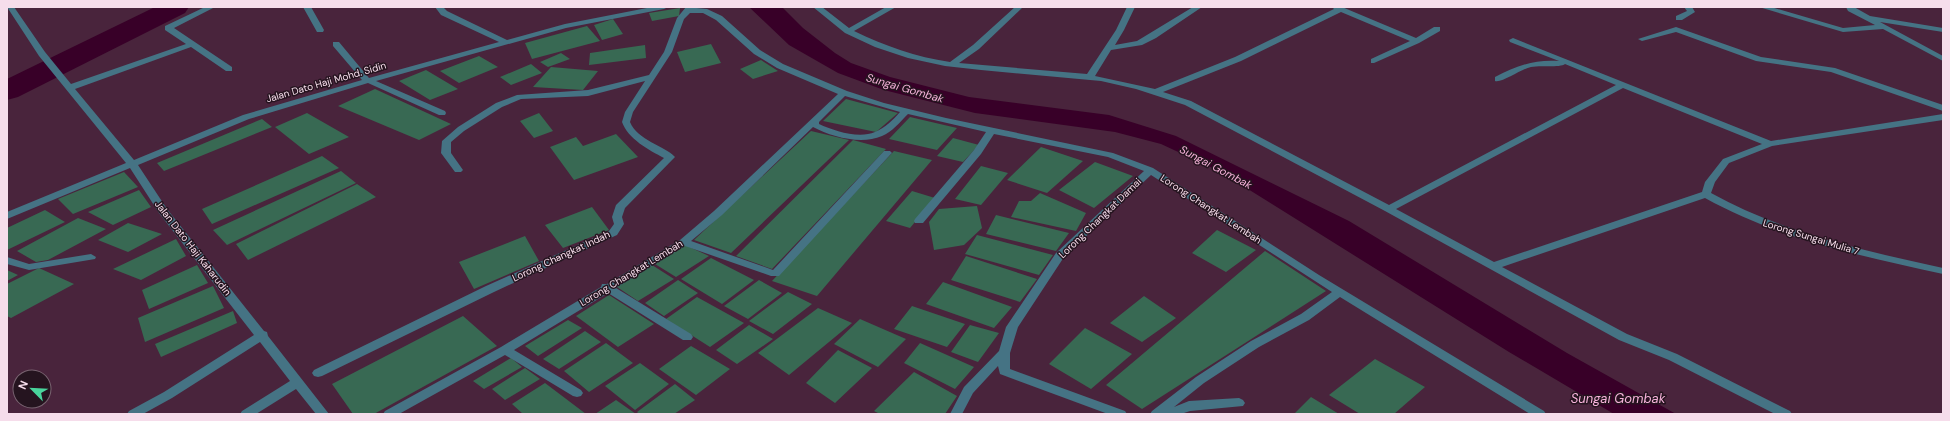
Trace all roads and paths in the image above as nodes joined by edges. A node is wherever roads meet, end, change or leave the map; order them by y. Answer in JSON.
{"nodes":[{"id":1,"x":12,"y":7,"type":"edge"},
{"id":2,"x":211,"y":7,"type":"edge"},
{"id":3,"x":307,"y":7,"type":"edge"},
{"id":4,"x":439,"y":7,"type":"edge"},
{"id":5,"x":664,"y":7,"type":"edge"},
{"id":6,"x":817,"y":7,"type":"edge"},
{"id":7,"x":892,"y":7,"type":"edge"},
{"id":8,"x":1019,"y":7,"type":"edge"},
{"id":9,"x":1131,"y":7,"type":"edge"},
{"id":10,"x":1198,"y":7,"type":"edge"},
{"id":11,"x":1688,"y":7,"type":"edge"},
{"id":12,"x":1763,"y":7,"type":"edge"},
{"id":13,"x":1850,"y":7,"type":"edge"},
{"id":14,"x":1338,"y":8,"type":"edge"},
{"id":15,"x":689,"y":9,"type":"edge"},
{"id":16,"x":1864,"y":17,"type":"junction"},
{"id":17,"x":1680,"y":18,"type":"dead end"},
{"id":18,"x":1883,"y":27,"type":"junction"},
{"id":19,"x":1437,"y":29,"type":"dead end"},
{"id":20,"x":320,"y":30,"type":"dead end"},
{"id":21,"x":1943,"y":30,"type":"edge"},
{"id":22,"x":848,"y":31,"type":"junction"},
{"id":23,"x":1642,"y":39,"type":"dead end"},
{"id":24,"x":1512,"y":40,"type":"dead end"},
{"id":25,"x":1416,"y":41,"type":"junction"},
{"id":26,"x":508,"y":43,"type":"junction"},
{"id":27,"x":193,"y":44,"type":"junction"},
{"id":28,"x":336,"y":44,"type":"dead end"},
{"id":29,"x":1108,"y":48,"type":"junction"},
{"id":30,"x":1943,"y":58,"type":"edge"},
{"id":31,"x":1374,"y":61,"type":"dead end"},
{"id":32,"x":952,"y":64,"type":"junction"},
{"id":33,"x":1573,"y":65,"type":"junction"},
{"id":34,"x":229,"y":69,"type":"dead end"},
{"id":35,"x":652,"y":77,"type":"junction"},
{"id":36,"x":1090,"y":77,"type":"junction"},
{"id":37,"x":1498,"y":79,"type":"dead end"},
{"id":38,"x":367,"y":80,"type":"junction"},
{"id":39,"x":67,"y":85,"type":"junction"},
{"id":40,"x":1622,"y":85,"type":"junction"},
{"id":41,"x":1156,"y":92,"type":"junction"},
{"id":42,"x":844,"y":93,"type":"junction"},
{"id":43,"x":1943,"y":108,"type":"edge"},
{"id":44,"x":906,"y":111,"type":"junction"},
{"id":45,"x":442,"y":113,"type":"dead end"},
{"id":46,"x":1943,"y":117,"type":"edge"},
{"id":47,"x":814,"y":121,"type":"junction"},
{"id":48,"x":992,"y":130,"type":"junction"},
{"id":49,"x":1770,"y":144,"type":"junction"},
{"id":50,"x":887,"y":153,"type":"dead end"},
{"id":51,"x":132,"y":164,"type":"junction"},
{"id":52,"x":458,"y":170,"type":"dead end"},
{"id":53,"x":1150,"y":170,"type":"junction"},
{"id":54,"x":1706,"y":194,"type":"junction"},
{"id":55,"x":1389,"y":209,"type":"junction"},
{"id":56,"x":7,"y":216,"type":"edge"},
{"id":57,"x":919,"y":221,"type":"dead end"},
{"id":58,"x":684,"y":242,"type":"junction"},
{"id":59,"x":92,"y":257,"type":"dead end"},
{"id":60,"x":7,"y":260,"type":"edge"},
{"id":61,"x":1493,"y":266,"type":"junction"},
{"id":62,"x":1943,"y":271,"type":"edge"},
{"id":63,"x":606,"y":287,"type":"junction"},
{"id":64,"x":1340,"y":292,"type":"junction"},
{"id":65,"x":262,"y":335,"type":"junction"},
{"id":66,"x":687,"y":337,"type":"dead end"},
{"id":67,"x":505,"y":350,"type":"junction"},
{"id":68,"x":1004,"y":353,"type":"junction"},
{"id":69,"x":318,"y":372,"type":"dead end"},
{"id":70,"x":298,"y":382,"type":"junction"},
{"id":71,"x":577,"y":393,"type":"dead end"},
{"id":72,"x":1239,"y":403,"type":"dead end"},
{"id":73,"x":133,"y":414,"type":"edge"},
{"id":74,"x":246,"y":414,"type":"edge"},
{"id":75,"x":323,"y":414,"type":"edge"},
{"id":76,"x":389,"y":414,"type":"edge"},
{"id":77,"x":956,"y":414,"type":"edge"},
{"id":78,"x":1121,"y":414,"type":"edge"},
{"id":79,"x":1156,"y":414,"type":"edge"},
{"id":80,"x":1168,"y":414,"type":"edge"},
{"id":81,"x":1540,"y":414,"type":"edge"},
{"id":82,"x":1786,"y":414,"type":"edge"}],
"edges":[{"from":1,"to":39,"type":"street","name":"Jalan Dato Haji Kaharudin"},
{"from":2,"to":27,"type":"street"},
{"from":3,"to":20,"type":"street"},
{"from":4,"to":26,"type":"street"},
{"from":5,"to":26,"type":"street","name":"Jalan Dato Haji Mohd. Sidin"},
{"from":6,"to":22,"type":"street"},
{"from":7,"to":22,"type":"street"},
{"from":8,"to":32,"type":"street"},
{"from":9,"to":29,"type":"street"},
{"from":10,"to":29,"type":"street"},
{"from":11,"to":17,"type":"street"},
{"from":12,"to":18,"type":"street"},
{"from":13,"to":16,"type":"street"},
{"from":14,"to":25,"type":"street"},
{"from":14,"to":41,"type":"street"},
{"from":15,"to":35,"type":"street","name":"Lorong Changkat Indah"},
{"from":15,"to":42,"type":"street","name":"Lorong Changkat Lembah"},
{"from":16,"to":18,"type":"street"},
{"from":16,"to":21,"type":"street"},
{"from":18,"to":30,"type":"street"},
{"from":19,"to":25,"type":"street"},
{"from":22,"to":32,"type":"street"},
{"from":23,"to":43,"type":"street"},
{"from":24,"to":33,"type":"street"},
{"from":25,"to":31,"type":"street"},
{"from":26,"to":38,"type":"street","name":"Jalan Dato Haji Mohd. Sidin"},
{"from":27,"to":34,"type":"street"},
{"from":27,"to":39,"type":"street"},
{"from":28,"to":38,"type":"street"},
{"from":29,"to":36,"type":"street"},
{"from":32,"to":36,"type":"street"},
{"from":33,"to":37,"type":"street"},
{"from":33,"to":40,"type":"street"},
{"from":35,"to":52,"type":"street"},
{"from":35,"to":69,"type":"street","name":"Lorong Changkat Indah"},
{"from":36,"to":41,"type":"street"},
{"from":38,"to":45,"type":"street"},
{"from":38,"to":51,"type":"street","name":"Jalan Dato Haji Mohd. Sidin"},
{"from":39,"to":51,"type":"street","name":"Jalan Dato Haji Kaharudin"},
{"from":40,"to":49,"type":"street"},
{"from":40,"to":55,"type":"street"},
{"from":41,"to":55,"type":"street"},
{"from":42,"to":44,"type":"street","name":"Lorong Changkat Lembah"},
{"from":42,"to":47,"type":"street","name":"Lorong Changkat Lembah"},
{"from":44,"to":47,"type":"street"},
{"from":44,"to":48,"type":"street","name":"Lorong Changkat Lembah"},
{"from":46,"to":49,"type":"street"},
{"from":47,"to":58,"type":"street","name":"Lorong Changkat Lembah"},
{"from":48,"to":53,"type":"street","name":"Lorong Changkat Lembah"},
{"from":48,"to":57,"type":"street"},
{"from":49,"to":54,"type":"street"},
{"from":50,"to":58,"type":"street"},
{"from":51,"to":56,"type":"street","name":"Jalan Dato Haji Mohd. Sidin"},
{"from":51,"to":65,"type":"street","name":"Jalan Dato Haji Kaharudin"},
{"from":53,"to":64,"type":"street","name":"Lorong Changkat Lembah"},
{"from":53,"to":68,"type":"street","name":"Lorong Changkat Damai"},
{"from":54,"to":61,"type":"street"},
{"from":54,"to":62,"type":"street","name":"Lorong Sungai Mulia 7"},
{"from":55,"to":61,"type":"street"},
{"from":58,"to":63,"type":"street","name":"Lorong Changkat Lembah"},
{"from":59,"to":60,"type":"street"},
{"from":61,"to":82,"type":"street"},
{"from":63,"to":66,"type":"street"},
{"from":63,"to":67,"type":"street","name":"Lorong Changkat Lembah"},
{"from":64,"to":79,"type":"street"},
{"from":64,"to":81,"type":"street","name":"Lorong Changkat Lembah"},
{"from":65,"to":70,"type":"street","name":"Jalan Dato Haji Kaharudin"},
{"from":65,"to":73,"type":"street"},
{"from":67,"to":71,"type":"street"},
{"from":67,"to":76,"type":"street","name":"Lorong Changkat Lembah"},
{"from":68,"to":77,"type":"street"},
{"from":68,"to":78,"type":"street","name":"Lorong Changkat Damai"},
{"from":70,"to":74,"type":"street"},
{"from":70,"to":75,"type":"street","name":"Jalan Dato Haji Kaharudin"},
{"from":72,"to":80,"type":"street"}]}
